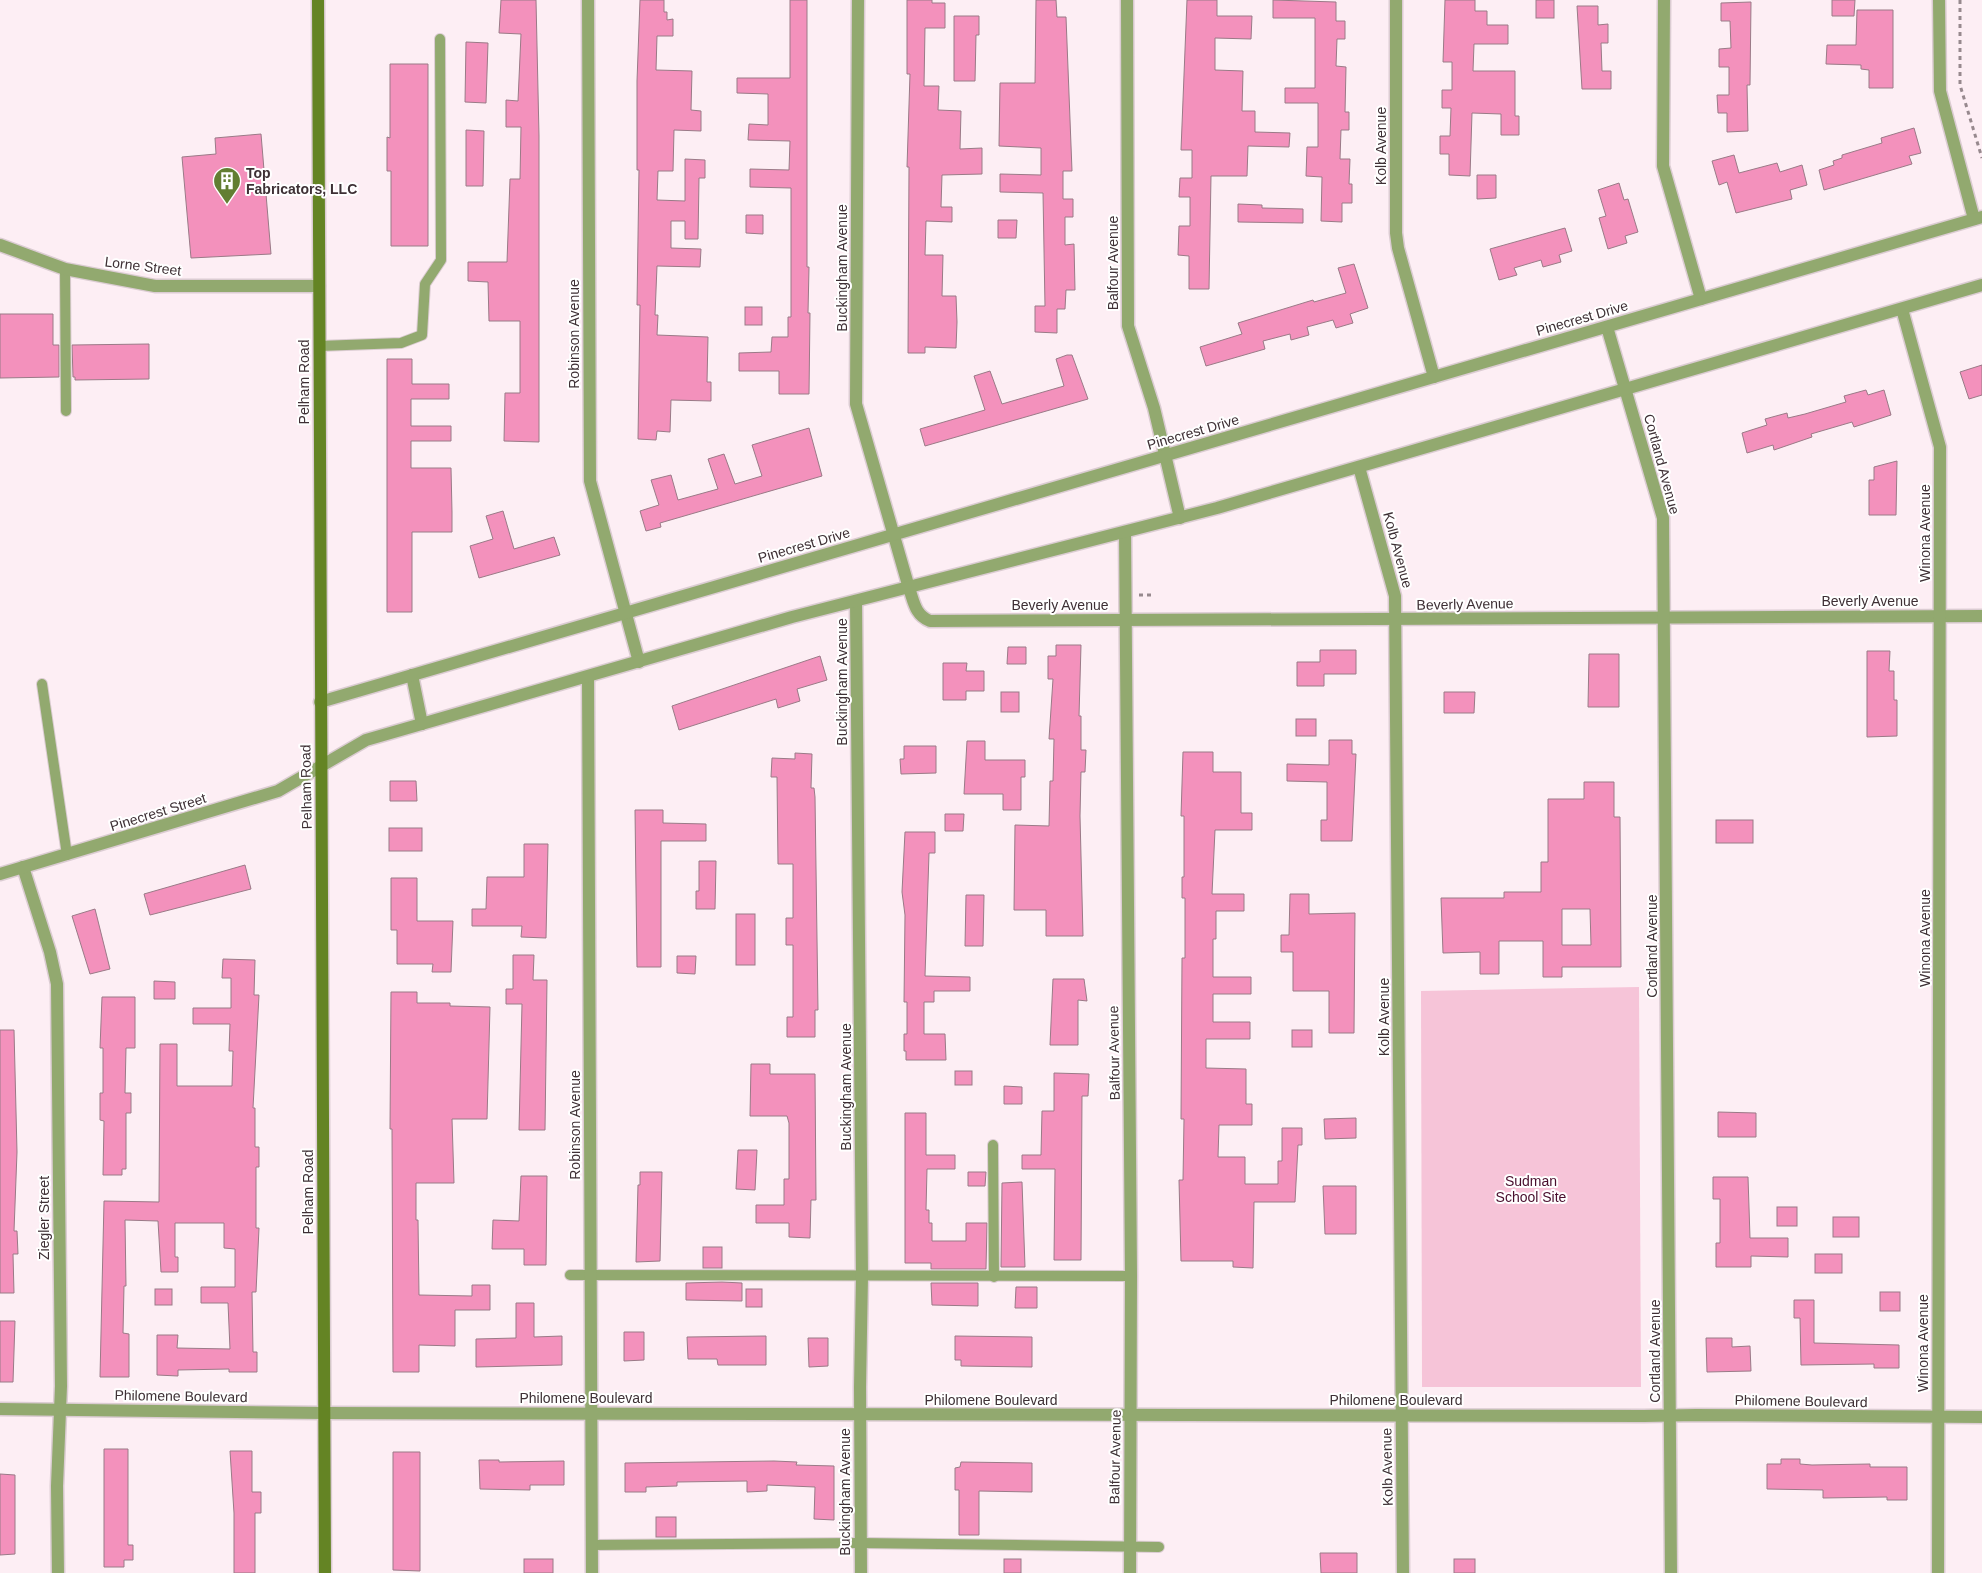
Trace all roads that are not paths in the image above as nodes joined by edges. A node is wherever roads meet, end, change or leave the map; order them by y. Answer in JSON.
{"nodes":[{"id":1,"x":318,"y":0,"type":"edge"},
{"id":2,"x":588,"y":0,"type":"edge"},
{"id":3,"x":858,"y":0,"type":"edge"},
{"id":4,"x":1127,"y":0,"type":"edge"},
{"id":5,"x":1396,"y":0,"type":"edge"},
{"id":6,"x":1664,"y":0,"type":"edge"},
{"id":7,"x":1938,"y":0,"type":"edge"},
{"id":8,"x":440,"y":39,"type":"dead end"},
{"id":9,"x":1978,"y":218,"type":"edge"},
{"id":10,"x":0,"y":246,"type":"edge"},
{"id":11,"x":65,"y":269,"type":"junction"},
{"id":12,"x":1982,"y":285,"type":"edge"},
{"id":13,"x":318,"y":286,"type":"junction"},
{"id":14,"x":1701,"y":299,"type":"junction"},
{"id":15,"x":1902,"y":309,"type":"junction"},
{"id":16,"x":1607,"y":327,"type":"junction"},
{"id":17,"x":319,"y":346,"type":"junction"},
{"id":18,"x":1434,"y":378,"type":"junction"},
{"id":19,"x":1626,"y":389,"type":"junction"},
{"id":20,"x":66,"y":412,"type":"dead end"},
{"id":21,"x":1166,"y":455,"type":"junction"},
{"id":22,"x":1359,"y":467,"type":"junction"},
{"id":23,"x":1180,"y":518,"type":"junction"},
{"id":24,"x":1125,"y":532,"type":"junction"},
{"id":25,"x":893,"y":535,"type":"junction"},
{"id":26,"x":909,"y":588,"type":"junction"},
{"id":27,"x":856,"y":601,"type":"junction"},
{"id":28,"x":625,"y":613,"type":"junction"},
{"id":29,"x":1664,"y":616,"type":"junction"},
{"id":30,"x":1941,"y":616,"type":"junction"},
{"id":31,"x":1982,"y":616,"type":"edge"},
{"id":32,"x":1126,"y":620,"type":"junction"},
{"id":33,"x":1396,"y":620,"type":"junction"},
{"id":34,"x":639,"y":662,"type":"junction"},
{"id":35,"x":412,"y":675,"type":"junction"},
{"id":36,"x":588,"y":677,"type":"junction"},
{"id":37,"x":42,"y":684,"type":"dead end"},
{"id":38,"x":320,"y":702,"type":"junction"},
{"id":39,"x":422,"y":724,"type":"junction"},
{"id":40,"x":320,"y":766,"type":"junction"},
{"id":41,"x":68,"y":855,"type":"junction"},
{"id":42,"x":23,"y":867,"type":"junction"},
{"id":43,"x":0,"y":874,"type":"edge"},
{"id":44,"x":993,"y":1145,"type":"dead end"},
{"id":45,"x":590,"y":1274,"type":"junction"},
{"id":46,"x":570,"y":1275,"type":"dead end"},
{"id":47,"x":862,"y":1276,"type":"junction"},
{"id":48,"x":1131,"y":1276,"type":"junction"},
{"id":49,"x":994,"y":1277,"type":"junction"},
{"id":50,"x":0,"y":1409,"type":"edge"},
{"id":51,"x":60,"y":1409,"type":"junction"},
{"id":52,"x":324,"y":1413,"type":"junction"},
{"id":53,"x":591,"y":1413,"type":"junction"},
{"id":54,"x":860,"y":1414,"type":"junction"},
{"id":55,"x":1132,"y":1415,"type":"junction"},
{"id":56,"x":1402,"y":1415,"type":"junction"},
{"id":57,"x":1670,"y":1416,"type":"junction"},
{"id":58,"x":1938,"y":1417,"type":"junction"},
{"id":59,"x":1982,"y":1417,"type":"edge"},
{"id":60,"x":860,"y":1543,"type":"junction"},
{"id":61,"x":592,"y":1545,"type":"junction"},
{"id":62,"x":1130,"y":1546,"type":"junction"},
{"id":63,"x":1159,"y":1547,"type":"dead end"},
{"id":64,"x":58,"y":1573,"type":"edge"},
{"id":65,"x":325,"y":1573,"type":"edge"},
{"id":66,"x":592,"y":1573,"type":"edge"},
{"id":67,"x":861,"y":1573,"type":"edge"},
{"id":68,"x":1130,"y":1573,"type":"edge"},
{"id":69,"x":1403,"y":1573,"type":"edge"},
{"id":70,"x":1671,"y":1573,"type":"edge"},
{"id":71,"x":1938,"y":1573,"type":"edge"}],
"edges":[{"from":1,"to":13,"type":"main road","name":"Pelham Road"},
{"from":2,"to":28,"type":"street","name":"Robinson Avenue"},
{"from":3,"to":25,"type":"street","name":"Buckingham Avenue"},
{"from":4,"to":21,"type":"street","name":"Balfour Avenue"},
{"from":5,"to":18,"type":"street","name":"Kolb Avenue"},
{"from":6,"to":14,"type":"street"},
{"from":7,"to":9,"type":"street"},
{"from":8,"to":17,"type":"lane"},
{"from":9,"to":14,"type":"street","name":"Pinecrest Drive"},
{"from":10,"to":11,"type":"street","name":"Lorne Street"},
{"from":11,"to":13,"type":"street","name":"Lorne Street"},
{"from":11,"to":20,"type":"lane"},
{"from":12,"to":15,"type":"street"},
{"from":13,"to":17,"type":"main road","name":"Pelham Road"},
{"from":14,"to":16,"type":"street","name":"Pinecrest Drive"},
{"from":15,"to":19,"type":"street"},
{"from":15,"to":30,"type":"street","name":"Winona Avenue"},
{"from":16,"to":18,"type":"street","name":"Pinecrest Drive"},
{"from":16,"to":19,"type":"street","name":"Cortland Avenue"},
{"from":17,"to":38,"type":"main road","name":"Pelham Road"},
{"from":18,"to":21,"type":"street","name":"Pinecrest Drive"},
{"from":19,"to":22,"type":"street"},
{"from":19,"to":29,"type":"street","name":"Cortland Avenue"},
{"from":21,"to":23,"type":"street","name":"Balfour Avenue"},
{"from":21,"to":25,"type":"street","name":"Pinecrest Drive"},
{"from":22,"to":23,"type":"street"},
{"from":22,"to":33,"type":"street","name":"Kolb Avenue"},
{"from":23,"to":24,"type":"street"},
{"from":24,"to":26,"type":"street"},
{"from":24,"to":32,"type":"street","name":"Balfour Avenue"},
{"from":25,"to":26,"type":"street","name":"Buckingham Avenue"},
{"from":25,"to":28,"type":"street","name":"Pinecrest Drive"},
{"from":26,"to":27,"type":"street"},
{"from":26,"to":32,"type":"street","name":"Beverly Avenue"},
{"from":27,"to":34,"type":"street"},
{"from":27,"to":47,"type":"street","name":"Buckingham Avenue"},
{"from":28,"to":34,"type":"street","name":"Robinson Avenue"},
{"from":28,"to":35,"type":"street","name":"Pinecrest Drive"},
{"from":29,"to":30,"type":"street","name":"Beverly Avenue"},
{"from":29,"to":33,"type":"street","name":"Beverly Avenue"},
{"from":29,"to":57,"type":"street","name":"Cortland Avenue"},
{"from":30,"to":31,"type":"street","name":"Beverly Avenue"},
{"from":30,"to":58,"type":"street","name":"Winona Avenue"},
{"from":32,"to":33,"type":"street","name":"Beverly Avenue"},
{"from":32,"to":48,"type":"street","name":"Balfour Avenue"},
{"from":33,"to":56,"type":"street","name":"Kolb Avenue"},
{"from":34,"to":36,"type":"street"},
{"from":35,"to":38,"type":"street","name":"Pinecrest Drive"},
{"from":35,"to":39,"type":"street"},
{"from":36,"to":39,"type":"street"},
{"from":36,"to":45,"type":"street","name":"Robinson Avenue"},
{"from":37,"to":41,"type":"lane"},
{"from":38,"to":40,"type":"main road","name":"Pelham Road"},
{"from":39,"to":40,"type":"street"},
{"from":40,"to":41,"type":"street","name":"Pinecrest Street"},
{"from":40,"to":52,"type":"main road","name":"Pelham Road"},
{"from":41,"to":42,"type":"street","name":"Pinecrest Street"},
{"from":42,"to":43,"type":"street","name":"Pinecrest Street"},
{"from":42,"to":51,"type":"street","name":"Ziegler Street"},
{"from":44,"to":49,"type":"lane"},
{"from":45,"to":46,"type":"lane"},
{"from":45,"to":47,"type":"lane"},
{"from":45,"to":53,"type":"street","name":"Robinson Avenue"},
{"from":47,"to":49,"type":"lane"},
{"from":47,"to":54,"type":"street","name":"Buckingham Avenue"},
{"from":48,"to":49,"type":"lane"},
{"from":48,"to":55,"type":"street","name":"Balfour Avenue"},
{"from":50,"to":51,"type":"street","name":"Philomene Boulevard"},
{"from":51,"to":52,"type":"street","name":"Philomene Boulevard"},
{"from":51,"to":64,"type":"street","name":"Ziegler Street"},
{"from":52,"to":53,"type":"street","name":"Philomene Boulevard"},
{"from":52,"to":65,"type":"main road","name":"Pelham Road"},
{"from":53,"to":54,"type":"street","name":"Philomene Boulevard"},
{"from":53,"to":61,"type":"street","name":"Robinson Avenue"},
{"from":54,"to":55,"type":"street","name":"Philomene Boulevard"},
{"from":54,"to":60,"type":"street","name":"Buckingham Avenue"},
{"from":55,"to":56,"type":"street","name":"Philomene Boulevard"},
{"from":55,"to":62,"type":"street","name":"Balfour Avenue"},
{"from":56,"to":57,"type":"street","name":"Philomene Boulevard"},
{"from":56,"to":69,"type":"street","name":"Kolb Avenue"},
{"from":57,"to":58,"type":"street","name":"Philomene Boulevard"},
{"from":57,"to":70,"type":"street","name":"Cortland Avenue"},
{"from":58,"to":59,"type":"street","name":"Philomene Boulevard"},
{"from":58,"to":71,"type":"street","name":"Winona Avenue"},
{"from":60,"to":61,"type":"lane"},
{"from":60,"to":62,"type":"lane"},
{"from":60,"to":67,"type":"street","name":"Buckingham Avenue"},
{"from":61,"to":66,"type":"street","name":"Robinson Avenue"},
{"from":62,"to":63,"type":"lane"},
{"from":62,"to":68,"type":"street","name":"Balfour Avenue"}]}
